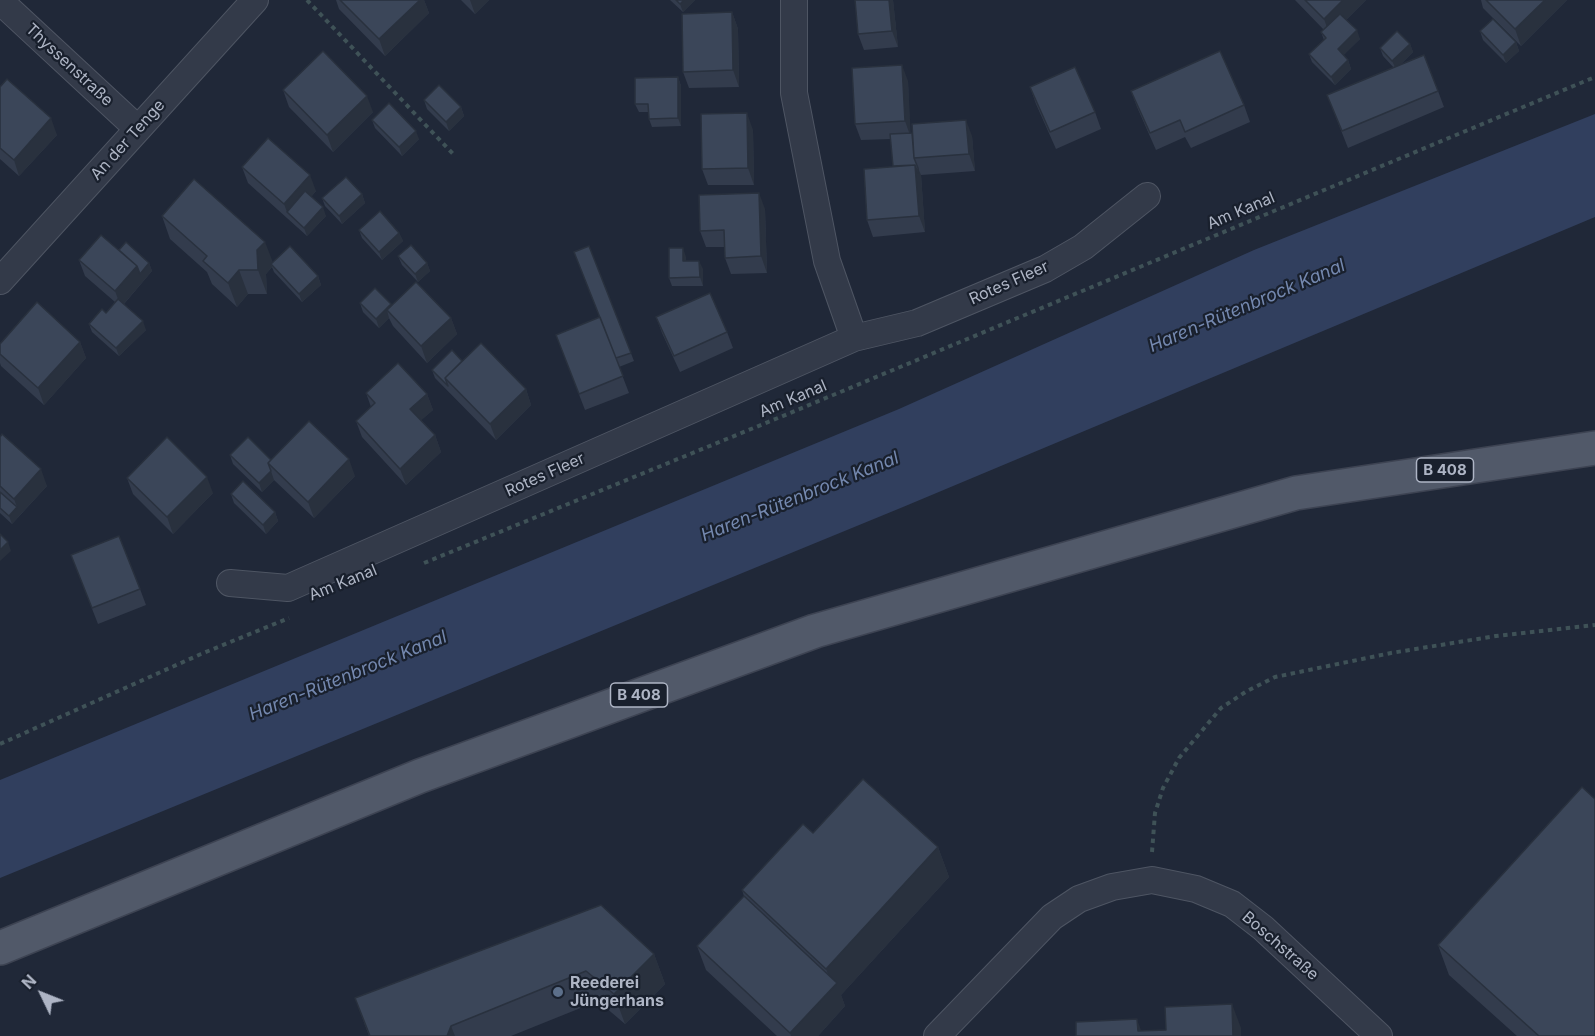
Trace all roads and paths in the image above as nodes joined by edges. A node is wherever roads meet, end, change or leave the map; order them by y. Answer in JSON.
{"nodes":[{"id":1,"x":255,"y":0,"type":"edge"},
{"id":2,"x":307,"y":0,"type":"edge"},
{"id":3,"x":794,"y":0,"type":"edge"},
{"id":4,"x":0,"y":1,"type":"edge"},
{"id":5,"x":1595,"y":77,"type":"edge"},
{"id":6,"x":138,"y":129,"type":"junction"},
{"id":7,"x":454,"y":155,"type":"dead end"},
{"id":8,"x":1147,"y":196,"type":"dead end"},
{"id":9,"x":0,"y":281,"type":"edge"},
{"id":10,"x":854,"y":338,"type":"junction"},
{"id":11,"x":1595,"y":448,"type":"edge"},
{"id":12,"x":423,"y":564,"type":"dead end"},
{"id":13,"x":230,"y":583,"type":"dead end"},
{"id":14,"x":290,"y":618,"type":"dead end"},
{"id":15,"x":1595,"y":625,"type":"edge"},
{"id":16,"x":0,"y":744,"type":"edge"},
{"id":17,"x":1152,"y":880,"type":"junction"},
{"id":18,"x":0,"y":948,"type":"edge"},
{"id":19,"x":937,"y":1036,"type":"edge"},
{"id":20,"x":1379,"y":1036,"type":"edge"}],
"edges":[{"from":1,"to":6,"type":"street","name":"An der Tenge"},
{"from":2,"to":7,"type":"path"},
{"from":3,"to":10,"type":"street"},
{"from":4,"to":6,"type":"street","name":"Thyssenstraße"},
{"from":5,"to":12,"type":"path","name":"Am Kanal"},
{"from":6,"to":9,"type":"street","name":"An der Tenge"},
{"from":8,"to":10,"type":"street","name":"Rotes Fleer"},
{"from":10,"to":13,"type":"street","name":"Rotes Fleer"},
{"from":11,"to":18,"type":"main road","number":"B 408"},
{"from":14,"to":16,"type":"path"},
{"from":15,"to":17,"type":"path"},
{"from":17,"to":19,"type":"street","name":"Boschstraße"},
{"from":17,"to":20,"type":"street","name":"Boschstraße"}]}
